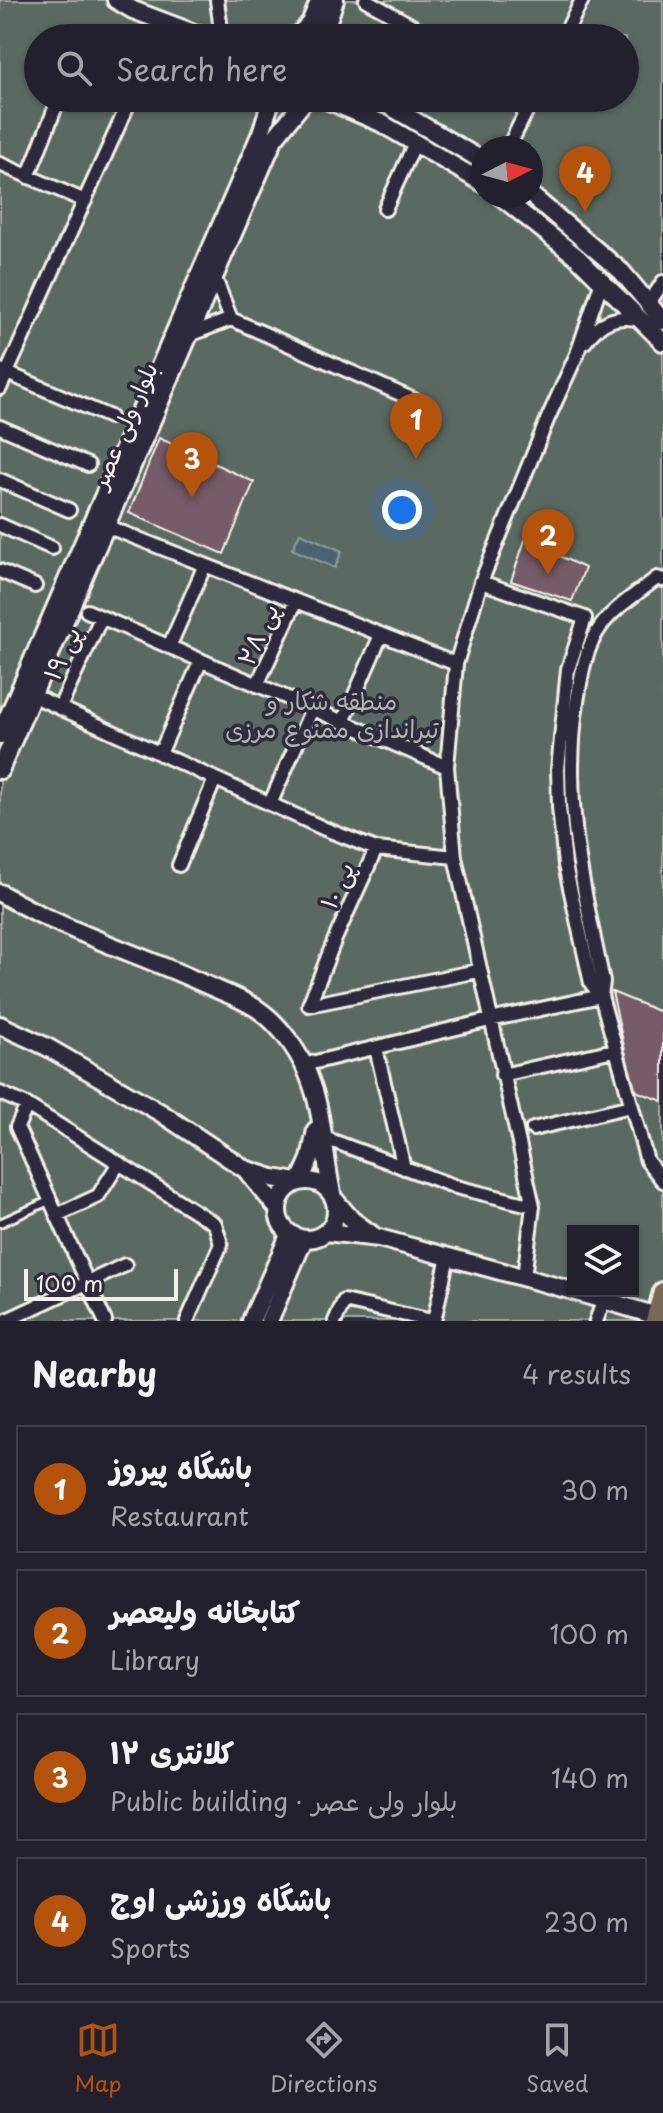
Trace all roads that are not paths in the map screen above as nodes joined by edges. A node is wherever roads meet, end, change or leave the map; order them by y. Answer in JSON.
{"nodes":[{"id":1,"x":116,"y":0,"type":"edge"},
{"id":2,"x":217,"y":0,"type":"edge"},
{"id":3,"x":320,"y":0,"type":"edge"},
{"id":4,"x":335,"y":0,"type":"edge"},
{"id":5,"x":367,"y":0,"type":"edge"},
{"id":6,"x":582,"y":0,"type":"edge"},
{"id":7,"x":133,"y":5,"type":"edge"},
{"id":8,"x":154,"y":24,"type":"edge"},
{"id":9,"x":220,"y":24,"type":"edge"},
{"id":10,"x":309,"y":24,"type":"edge"},
{"id":11,"x":327,"y":24,"type":"edge"},
{"id":12,"x":409,"y":24,"type":"edge"},
{"id":13,"x":570,"y":24,"type":"edge"},
{"id":14,"x":54,"y":112,"type":"edge"},
{"id":15,"x":125,"y":112,"type":"edge"},
{"id":16,"x":267,"y":112,"type":"edge"},
{"id":17,"x":298,"y":112,"type":"edge"},
{"id":18,"x":355,"y":112,"type":"edge"},
{"id":19,"x":400,"y":112,"type":"edge"},
{"id":20,"x":526,"y":112,"type":"edge"},
{"id":21,"x":514,"y":136,"type":"edge"},
{"id":22,"x":415,"y":143,"type":"junction"},
{"id":23,"x":471,"y":154,"type":"edge"},
{"id":24,"x":0,"y":164,"type":"edge"},
{"id":25,"x":471,"y":176,"type":"edge"},
{"id":26,"x":28,"y":177,"type":"junction"},
{"id":27,"x":85,"y":201,"type":"junction"},
{"id":28,"x":543,"y":205,"type":"edge"},
{"id":29,"x":515,"y":208,"type":"edge"},
{"id":30,"x":385,"y":209,"type":"dead end"},
{"id":31,"x":214,"y":276,"type":"junction"},
{"id":32,"x":602,"y":281,"type":"junction"},
{"id":33,"x":663,"y":282,"type":"edge"},
{"id":34,"x":649,"y":303,"type":"junction"},
{"id":35,"x":231,"y":319,"type":"junction"},
{"id":36,"x":641,"y":320,"type":"junction"},
{"id":37,"x":663,"y":321,"type":"edge"},
{"id":38,"x":189,"y":335,"type":"junction"},
{"id":39,"x":663,"y":342,"type":"edge"},
{"id":40,"x":577,"y":354,"type":"junction"},
{"id":41,"x":3,"y":371,"type":"edge"},
{"id":42,"x":0,"y":388,"type":"edge"},
{"id":43,"x":414,"y":400,"type":"dead end"},
{"id":44,"x":110,"y":417,"type":"dead end"},
{"id":45,"x":0,"y":427,"type":"edge"},
{"id":46,"x":88,"y":465,"type":"dead end"},
{"id":47,"x":0,"y":480,"type":"edge"},
{"id":48,"x":69,"y":510,"type":"dead end"},
{"id":49,"x":0,"y":525,"type":"edge"},
{"id":50,"x":106,"y":526,"type":"junction"},
{"id":51,"x":52,"y":548,"type":"dead end"},
{"id":52,"x":205,"y":565,"type":"junction"},
{"id":53,"x":0,"y":571,"type":"edge"},
{"id":54,"x":663,"y":580,"type":"edge"},
{"id":55,"x":481,"y":582,"type":"junction"},
{"id":56,"x":35,"y":586,"type":"dead end"},
{"id":57,"x":296,"y":601,"type":"junction"},
{"id":58,"x":87,"y":611,"type":"dead end"},
{"id":59,"x":101,"y":618,"type":"junction"},
{"id":60,"x":381,"y":635,"type":"junction"},
{"id":61,"x":169,"y":647,"type":"junction"},
{"id":62,"x":201,"y":660,"type":"junction"},
{"id":63,"x":456,"y":664,"type":"junction"},
{"id":64,"x":257,"y":685,"type":"junction"},
{"id":65,"x":32,"y":695,"type":"junction"},
{"id":66,"x":60,"y":707,"type":"junction"},
{"id":67,"x":312,"y":709,"type":"junction"},
{"id":68,"x":343,"y":722,"type":"junction"},
{"id":69,"x":0,"y":735,"type":"edge"},
{"id":70,"x":160,"y":754,"type":"junction"},
{"id":71,"x":447,"y":767,"type":"junction"},
{"id":72,"x":0,"y":770,"type":"edge"},
{"id":73,"x":215,"y":779,"type":"junction"},
{"id":74,"x":270,"y":804,"type":"junction"},
{"id":75,"x":376,"y":849,"type":"junction"},
{"id":76,"x":455,"y":857,"type":"junction"},
{"id":77,"x":179,"y":865,"type":"dead end"},
{"id":78,"x":1,"y":895,"type":"edge"},
{"id":79,"x":478,"y":971,"type":"junction"},
{"id":80,"x":601,"y":996,"type":"junction"},
{"id":81,"x":490,"y":1020,"type":"junction"},
{"id":82,"x":0,"y":1025,"type":"edge"},
{"id":83,"x":376,"y":1048,"type":"junction"},
{"id":84,"x":614,"y":1050,"type":"junction"},
{"id":85,"x":303,"y":1065,"type":"junction"},
{"id":86,"x":502,"y":1075,"type":"junction"},
{"id":87,"x":0,"y":1093,"type":"edge"},
{"id":88,"x":27,"y":1105,"type":"junction"},
{"id":89,"x":631,"y":1106,"type":"junction"},
{"id":90,"x":317,"y":1108,"type":"junction"},
{"id":91,"x":533,"y":1129,"type":"dead end"},
{"id":92,"x":322,"y":1137,"type":"junction"},
{"id":93,"x":119,"y":1163,"type":"junction"},
{"id":94,"x":404,"y":1168,"type":"junction"},
{"id":95,"x":245,"y":1169,"type":"junction"},
{"id":96,"x":663,"y":1181,"type":"edge"},
{"id":97,"x":298,"y":1182,"type":"junction"},
{"id":98,"x":333,"y":1197,"type":"junction"},
{"id":99,"x":51,"y":1200,"type":"junction"},
{"id":100,"x":533,"y":1206,"type":"junction"},
{"id":101,"x":278,"y":1209,"type":"junction"},
{"id":102,"x":57,"y":1215,"type":"junction"},
{"id":103,"x":0,"y":1223,"type":"edge"},
{"id":104,"x":326,"y":1232,"type":"junction"},
{"id":105,"x":297,"y":1236,"type":"junction"},
{"id":106,"x":379,"y":1238,"type":"junction"},
{"id":107,"x":448,"y":1256,"type":"junction"},
{"id":108,"x":125,"y":1265,"type":"dead end"},
{"id":109,"x":524,"y":1277,"type":"junction"},
{"id":110,"x":88,"y":1283,"type":"junction"},
{"id":111,"x":567,"y":1289,"type":"edge"},
{"id":112,"x":663,"y":1292,"type":"edge"},
{"id":113,"x":594,"y":1297,"type":"edge"},
{"id":114,"x":604,"y":1300,"type":"junction"},
{"id":115,"x":656,"y":1318,"type":"edge"},
{"id":116,"x":5,"y":1321,"type":"edge"},
{"id":117,"x":105,"y":1321,"type":"edge"},
{"id":118,"x":187,"y":1321,"type":"edge"},
{"id":119,"x":251,"y":1321,"type":"edge"},
{"id":120,"x":269,"y":1321,"type":"edge"},
{"id":121,"x":335,"y":1321,"type":"edge"},
{"id":122,"x":433,"y":1321,"type":"edge"},
{"id":123,"x":596,"y":1321,"type":"edge"}],
"edges":[{"from":1,"to":7,"type":"street"},
{"from":2,"to":9,"type":"street"},
{"from":3,"to":10,"type":"street"},
{"from":4,"to":11,"type":"street"},
{"from":5,"to":12,"type":"street"},
{"from":6,"to":13,"type":"street"},
{"from":7,"to":8,"type":"street"},
{"from":14,"to":26,"type":"street"},
{"from":15,"to":27,"type":"street"},
{"from":16,"to":69,"type":"street","name":"بلوار ولی عصر"},
{"from":17,"to":31,"type":"street","name":"بلوار ولی عصر"},
{"from":18,"to":22,"type":"street"},
{"from":19,"to":23,"type":"street"},
{"from":20,"to":21,"type":"street"},
{"from":22,"to":25,"type":"street"},
{"from":22,"to":30,"type":"street"},
{"from":24,"to":26,"type":"street"},
{"from":26,"to":27,"type":"street"},
{"from":27,"to":41,"type":"street"},
{"from":28,"to":34,"type":"street"},
{"from":29,"to":32,"type":"street"},
{"from":31,"to":35,"type":"street"},
{"from":31,"to":38,"type":"street","name":"بلوار ولی عصر"},
{"from":32,"to":36,"type":"street"},
{"from":32,"to":40,"type":"street"},
{"from":33,"to":34,"type":"street"},
{"from":34,"to":37,"type":"street"},
{"from":35,"to":38,"type":"street"},
{"from":35,"to":43,"type":"street"},
{"from":36,"to":39,"type":"street"},
{"from":36,"to":40,"type":"street"},
{"from":38,"to":50,"type":"street","name":"بلوار ولی عصر"},
{"from":40,"to":55,"type":"street"},
{"from":41,"to":42,"type":"street"},
{"from":41,"to":44,"type":"street"},
{"from":45,"to":46,"type":"street"},
{"from":47,"to":48,"type":"street"},
{"from":49,"to":51,"type":"street"},
{"from":50,"to":52,"type":"street"},
{"from":50,"to":65,"type":"street","name":"بلوار ولی عصر"},
{"from":52,"to":57,"type":"street"},
{"from":52,"to":61,"type":"street"},
{"from":53,"to":56,"type":"street"},
{"from":54,"to":80,"type":"street"},
{"from":55,"to":63,"type":"street"},
{"from":55,"to":80,"type":"street"},
{"from":57,"to":60,"type":"street"},
{"from":57,"to":64,"type":"street","name":"پی ۲۸"},
{"from":58,"to":59,"type":"street"},
{"from":59,"to":61,"type":"street"},
{"from":59,"to":66,"type":"street","name":"پی ۱۹"},
{"from":60,"to":63,"type":"street"},
{"from":60,"to":68,"type":"street"},
{"from":61,"to":62,"type":"street"},
{"from":62,"to":64,"type":"street"},
{"from":62,"to":70,"type":"street"},
{"from":63,"to":71,"type":"street"},
{"from":64,"to":67,"type":"street"},
{"from":65,"to":66,"type":"street"},
{"from":65,"to":72,"type":"street","name":"بلوار ولی عصر"},
{"from":66,"to":70,"type":"street"},
{"from":67,"to":68,"type":"street"},
{"from":67,"to":74,"type":"street"},
{"from":68,"to":71,"type":"street"},
{"from":70,"to":73,"type":"street"},
{"from":71,"to":76,"type":"street"},
{"from":73,"to":74,"type":"street"},
{"from":73,"to":77,"type":"street"},
{"from":74,"to":75,"type":"street"},
{"from":75,"to":76,"type":"street"},
{"from":75,"to":79,"type":"street","name":"پی ۱۰"},
{"from":76,"to":79,"type":"street"},
{"from":78,"to":85,"type":"street"},
{"from":79,"to":81,"type":"street"},
{"from":80,"to":81,"type":"street"},
{"from":80,"to":84,"type":"street"},
{"from":81,"to":83,"type":"street"},
{"from":81,"to":86,"type":"street"},
{"from":82,"to":95,"type":"street"},
{"from":83,"to":85,"type":"street"},
{"from":83,"to":94,"type":"street"},
{"from":84,"to":86,"type":"street"},
{"from":84,"to":89,"type":"street"},
{"from":85,"to":90,"type":"street"},
{"from":86,"to":100,"type":"street"},
{"from":87,"to":88,"type":"street"},
{"from":88,"to":93,"type":"street"},
{"from":88,"to":99,"type":"street"},
{"from":89,"to":91,"type":"street"},
{"from":89,"to":96,"type":"street"},
{"from":90,"to":92,"type":"street"},
{"from":90,"to":97,"type":"street"},
{"from":92,"to":94,"type":"street"},
{"from":92,"to":98,"type":"street"},
{"from":93,"to":102,"type":"street"},
{"from":93,"to":118,"type":"street"},
{"from":94,"to":100,"type":"street"},
{"from":95,"to":97,"type":"street"},
{"from":95,"to":101,"type":"street"},
{"from":97,"to":98,"type":"street"},
{"from":97,"to":101,"type":"street"},
{"from":98,"to":104,"type":"street"},
{"from":98,"to":106,"type":"street"},
{"from":99,"to":102,"type":"street"},
{"from":99,"to":103,"type":"lane"},
{"from":100,"to":109,"type":"street"},
{"from":101,"to":105,"type":"street"},
{"from":102,"to":110,"type":"street"},
{"from":104,"to":105,"type":"street"},
{"from":104,"to":106,"type":"street"},
{"from":105,"to":119,"type":"street"},
{"from":105,"to":120,"type":"street"},
{"from":106,"to":107,"type":"street"},
{"from":107,"to":109,"type":"street"},
{"from":107,"to":122,"type":"street"},
{"from":108,"to":110,"type":"street"},
{"from":109,"to":111,"type":"street"},
{"from":110,"to":116,"type":"street"},
{"from":110,"to":117,"type":"street"},
{"from":112,"to":115,"type":"main road"},
{"from":113,"to":114,"type":"street"},
{"from":114,"to":115,"type":"street"},
{"from":114,"to":123,"type":"street"},
{"from":121,"to":122,"type":"street"}]}
